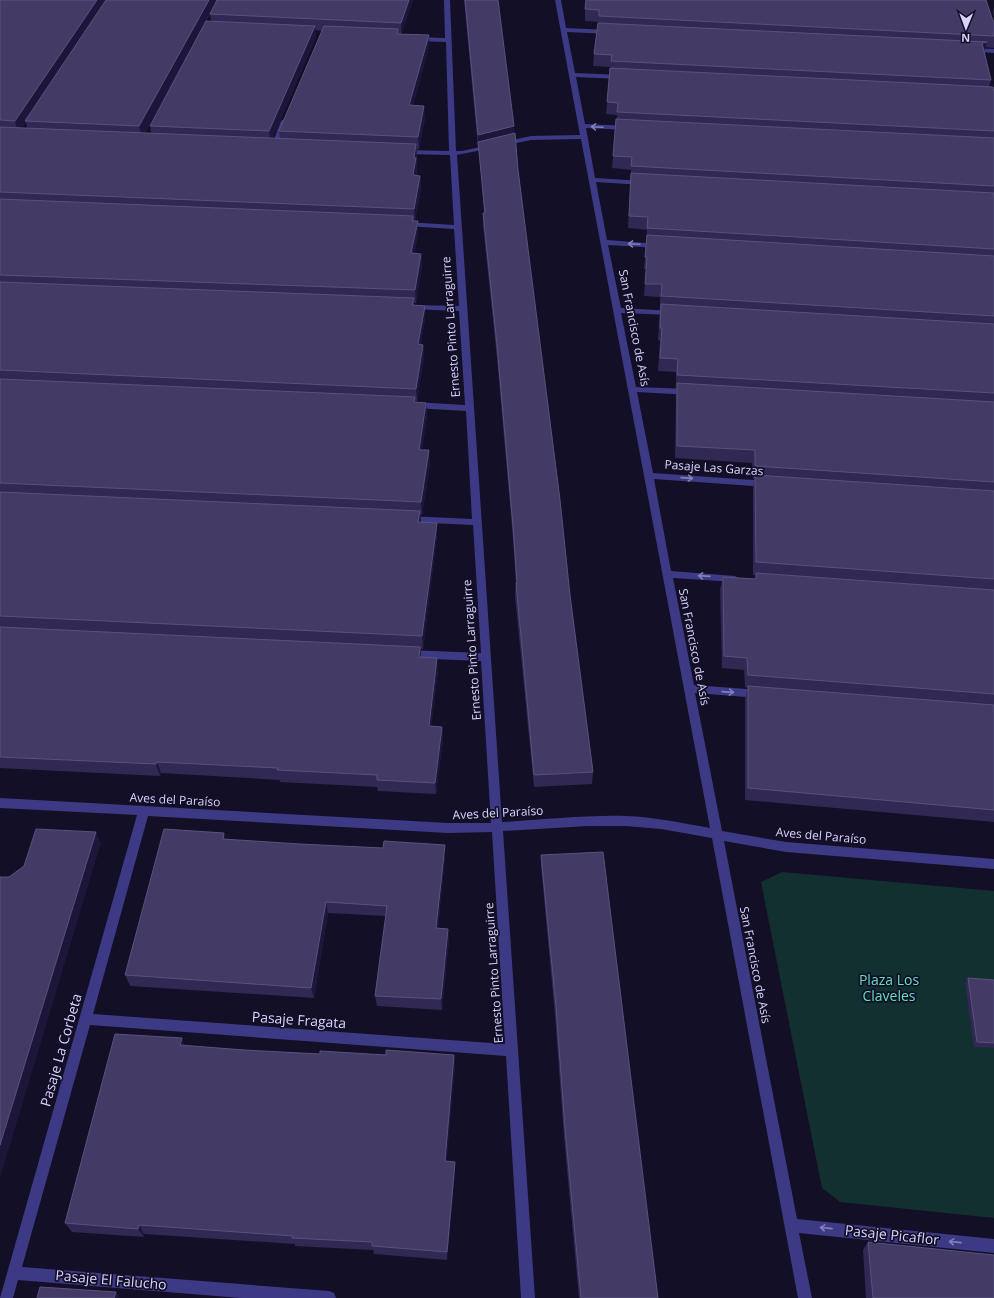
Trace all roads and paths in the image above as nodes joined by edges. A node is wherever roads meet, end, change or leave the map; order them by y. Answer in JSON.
{"nodes":[{"id":1,"x":447,"y":0,"type":"edge"},
{"id":2,"x":558,"y":0,"type":"edge"},
{"id":3,"x":563,"y":30,"type":"junction"},
{"id":4,"x":619,"y":33,"type":"edge"},
{"id":5,"x":408,"y":39,"type":"edge"},
{"id":6,"x":449,"y":40,"type":"junction"},
{"id":7,"x":962,"y":49,"type":"edge"},
{"id":8,"x":994,"y":51,"type":"edge"},
{"id":9,"x":572,"y":75,"type":"junction"},
{"id":10,"x":628,"y":78,"type":"edge"},
{"id":11,"x":288,"y":112,"type":"edge"},
{"id":12,"x":582,"y":126,"type":"junction"},
{"id":13,"x":635,"y":128,"type":"edge"},
{"id":14,"x":584,"y":137,"type":"junction"},
{"id":15,"x":281,"y":147,"type":"edge"},
{"id":16,"x":396,"y":152,"type":"edge"},
{"id":17,"x":453,"y":154,"type":"junction"},
{"id":18,"x":592,"y":180,"type":"junction"},
{"id":19,"x":648,"y":183,"type":"edge"},
{"id":20,"x":396,"y":224,"type":"edge"},
{"id":21,"x":457,"y":226,"type":"junction"},
{"id":22,"x":604,"y":242,"type":"junction"},
{"id":23,"x":668,"y":246,"type":"edge"},
{"id":24,"x":402,"y":307,"type":"edge"},
{"id":25,"x":463,"y":309,"type":"junction"},
{"id":26,"x":617,"y":310,"type":"junction"},
{"id":27,"x":680,"y":314,"type":"edge"},
{"id":28,"x":632,"y":389,"type":"junction"},
{"id":29,"x":701,"y":393,"type":"edge"},
{"id":30,"x":404,"y":405,"type":"edge"},
{"id":31,"x":469,"y":408,"type":"junction"},
{"id":32,"x":648,"y":476,"type":"junction"},
{"id":33,"x":774,"y":484,"type":"edge"},
{"id":34,"x":395,"y":518,"type":"edge"},
{"id":35,"x":477,"y":522,"type":"junction"},
{"id":36,"x":667,"y":574,"type":"junction"},
{"id":37,"x":747,"y":580,"type":"edge"},
{"id":38,"x":398,"y":653,"type":"edge"},
{"id":39,"x":486,"y":657,"type":"junction"},
{"id":40,"x":689,"y":689,"type":"junction"},
{"id":41,"x":767,"y":695,"type":"edge"},
{"id":42,"x":0,"y":803,"type":"edge"},
{"id":43,"x":144,"y":811,"type":"junction"},
{"id":44,"x":497,"y":828,"type":"junction"},
{"id":45,"x":716,"y":835,"type":"junction"},
{"id":46,"x":994,"y":864,"type":"edge"},
{"id":47,"x":85,"y":1019,"type":"junction"},
{"id":48,"x":511,"y":1050,"type":"junction"},
{"id":49,"x":791,"y":1225,"type":"junction"},
{"id":50,"x":994,"y":1246,"type":"edge"},
{"id":51,"x":14,"y":1272,"type":"junction"},
{"id":52,"x":6,"y":1298,"type":"edge"},
{"id":53,"x":329,"y":1298,"type":"edge"},
{"id":54,"x":528,"y":1298,"type":"edge"},
{"id":55,"x":805,"y":1298,"type":"edge"}],
"edges":[{"from":1,"to":6,"type":"street","name":"Ernesto Pinto Larraguirre"},
{"from":2,"to":3,"type":"street","name":"San Francisco de Asís"},
{"from":3,"to":4,"type":"street"},
{"from":3,"to":9,"type":"street","name":"San Francisco de Asís"},
{"from":5,"to":6,"type":"street"},
{"from":6,"to":17,"type":"street","name":"Ernesto Pinto Larraguirre"},
{"from":7,"to":8,"type":"street"},
{"from":9,"to":10,"type":"street"},
{"from":9,"to":12,"type":"street","name":"San Francisco de Asís"},
{"from":11,"to":15,"type":"street"},
{"from":13,"to":12,"type":"street","one_way":true},
{"from":12,"to":14,"type":"street","name":"San Francisco de Asís"},
{"from":14,"to":17,"type":"street"},
{"from":14,"to":18,"type":"street","name":"San Francisco de Asís"},
{"from":16,"to":17,"type":"street"},
{"from":17,"to":21,"type":"street","name":"Ernesto Pinto Larraguirre"},
{"from":18,"to":19,"type":"street"},
{"from":18,"to":22,"type":"street","name":"San Francisco de Asís"},
{"from":20,"to":21,"type":"street"},
{"from":21,"to":25,"type":"street","name":"Ernesto Pinto Larraguirre"},
{"from":23,"to":22,"type":"street","one_way":true},
{"from":22,"to":26,"type":"street","name":"San Francisco de Asís"},
{"from":24,"to":25,"type":"street"},
{"from":25,"to":31,"type":"street","name":"Ernesto Pinto Larraguirre"},
{"from":26,"to":27,"type":"street"},
{"from":26,"to":28,"type":"street","name":"San Francisco de Asís"},
{"from":28,"to":29,"type":"street"},
{"from":28,"to":32,"type":"street","name":"San Francisco de Asís"},
{"from":30,"to":31,"type":"street"},
{"from":31,"to":35,"type":"street","name":"Ernesto Pinto Larraguirre"},
{"from":32,"to":33,"type":"street","name":"Pasaje Las Garzas","one_way":true},
{"from":32,"to":36,"type":"street","name":"San Francisco de Asís"},
{"from":34,"to":35,"type":"street"},
{"from":35,"to":39,"type":"street","name":"Ernesto Pinto Larraguirre"},
{"from":37,"to":36,"type":"street","one_way":true},
{"from":36,"to":40,"type":"street","name":"San Francisco de Asís"},
{"from":38,"to":39,"type":"street"},
{"from":39,"to":44,"type":"street","name":"Ernesto Pinto Larraguirre"},
{"from":40,"to":41,"type":"street","one_way":true},
{"from":40,"to":45,"type":"street","name":"San Francisco de Asís"},
{"from":42,"to":43,"type":"street","name":"Aves del Paraíso"},
{"from":43,"to":44,"type":"street","name":"Aves del Paraíso"},
{"from":43,"to":47,"type":"street","name":"Pasaje La Corbeta"},
{"from":44,"to":45,"type":"street","name":"Aves del Paraíso"},
{"from":44,"to":48,"type":"street","name":"Ernesto Pinto Larraguirre"},
{"from":45,"to":46,"type":"street","name":"Aves del Paraíso"},
{"from":45,"to":49,"type":"street","name":"San Francisco de Asís"},
{"from":47,"to":48,"type":"street","name":"Pasaje Fragata"},
{"from":47,"to":51,"type":"street","name":"Pasaje La Corbeta"},
{"from":48,"to":54,"type":"street","name":"Ernesto Pinto Larraguirre"},
{"from":50,"to":49,"type":"street","name":"Pasaje Picaflor","one_way":true},
{"from":49,"to":55,"type":"street","name":"San Francisco de Asís"},
{"from":51,"to":52,"type":"street","name":"Pasaje La Corbeta"},
{"from":51,"to":53,"type":"street","name":"Pasaje El Falucho"}]}
